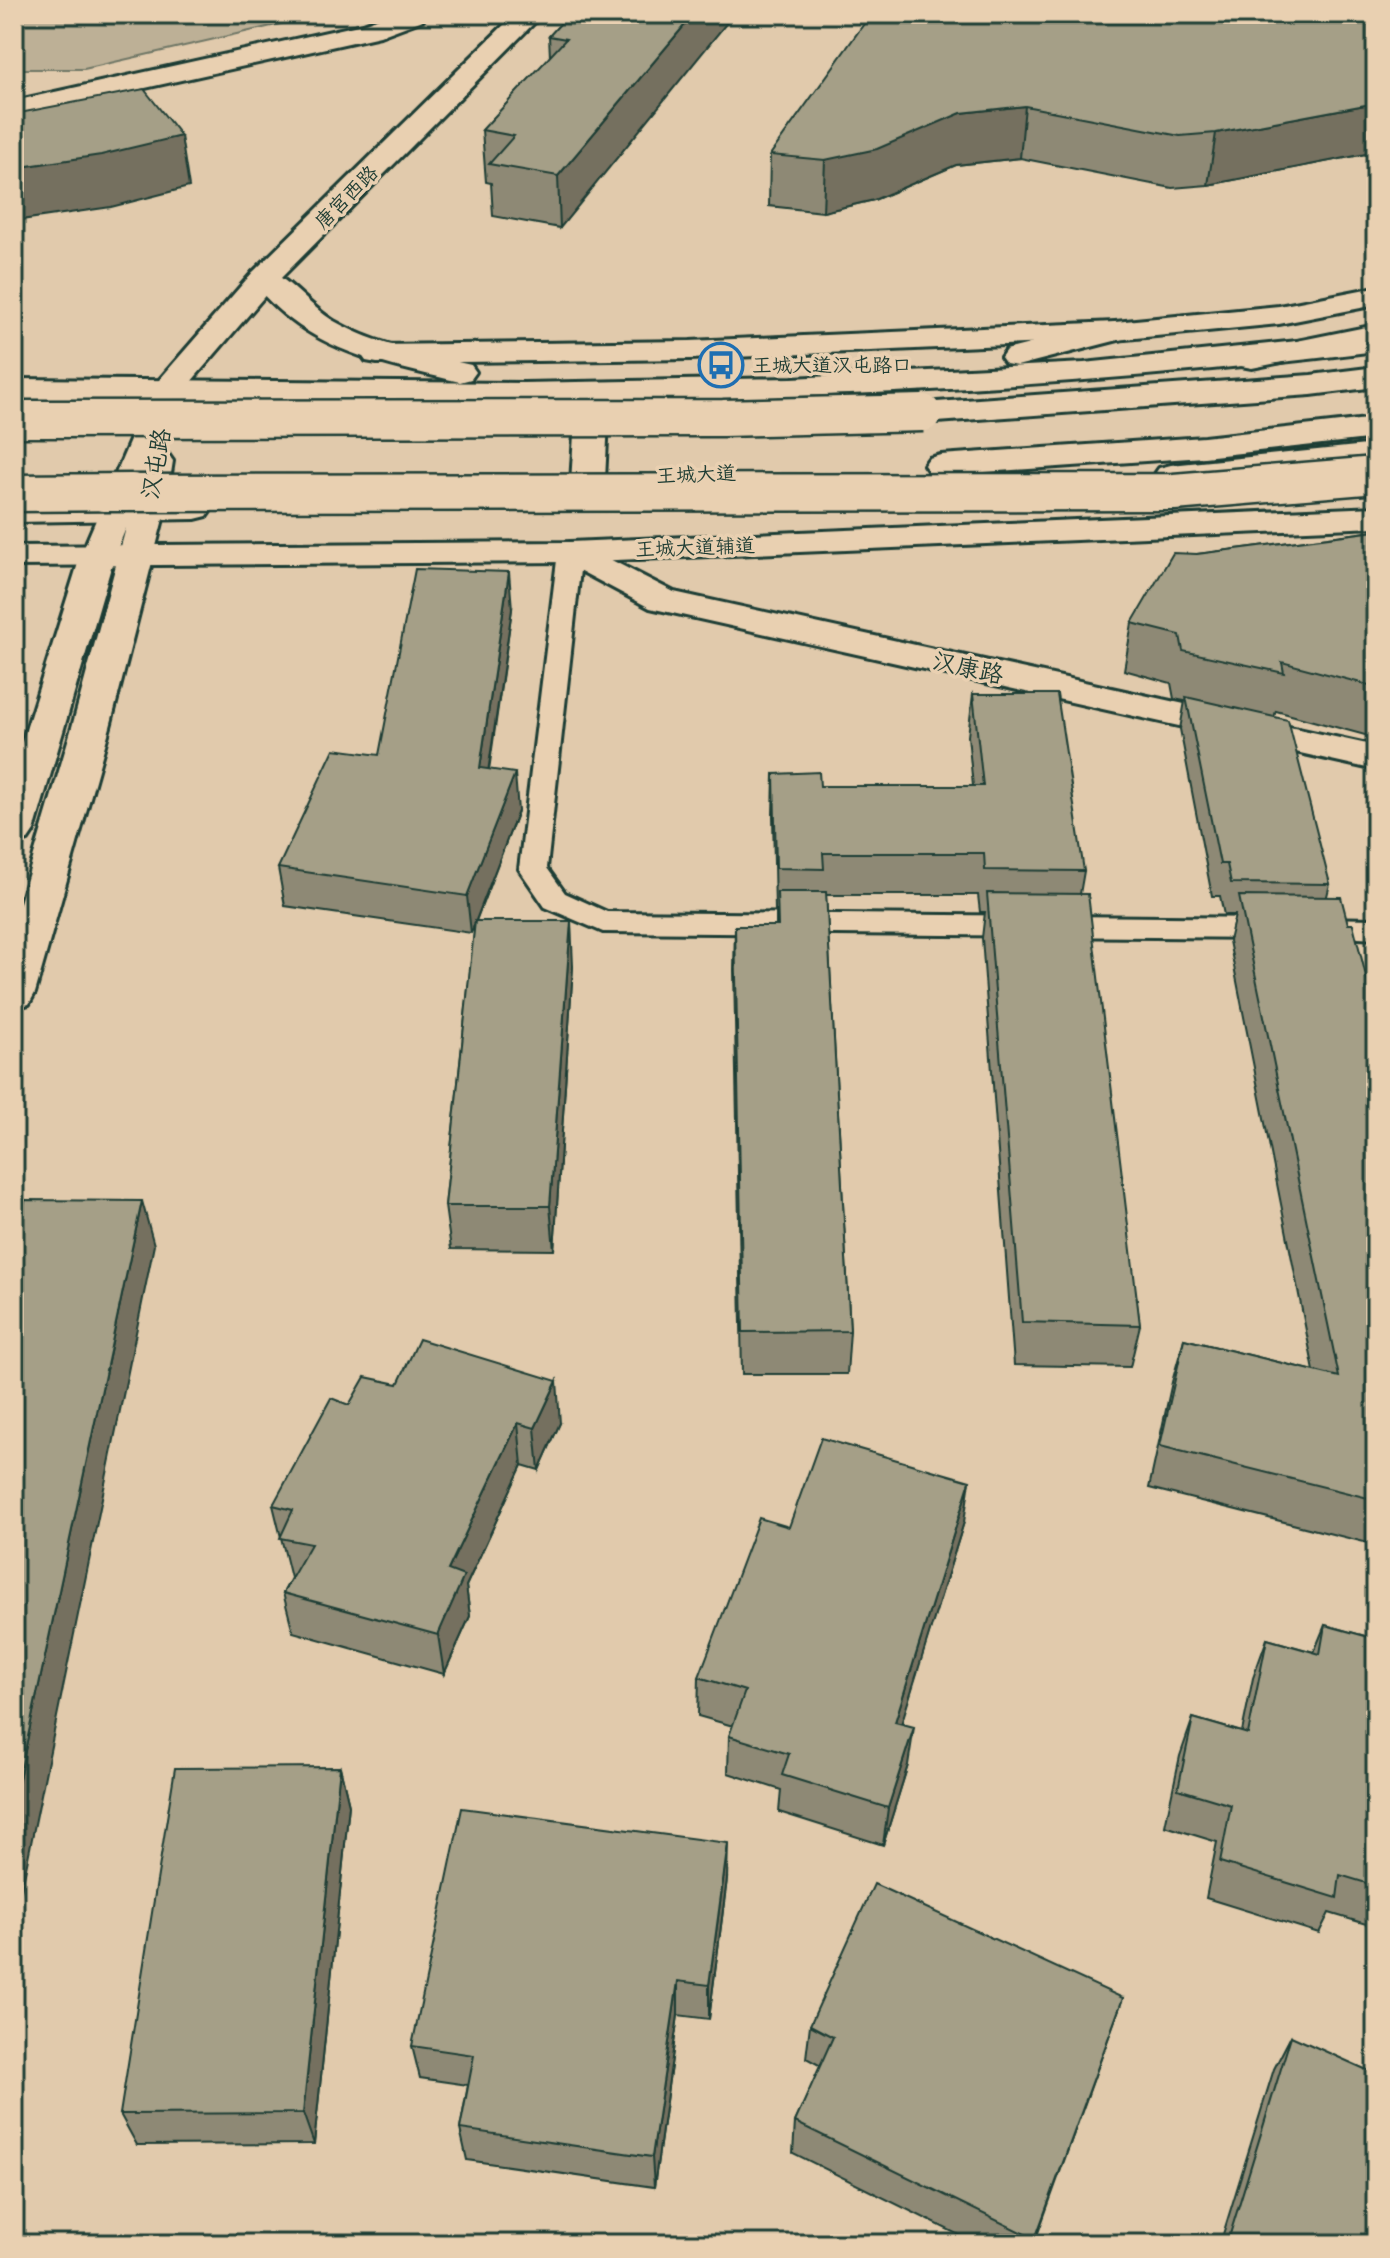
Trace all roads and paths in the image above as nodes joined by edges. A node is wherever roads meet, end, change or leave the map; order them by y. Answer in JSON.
{"nodes":[{"id":1,"x":414,"y":14,"type":"edge"},
{"id":2,"x":530,"y":14,"type":"edge"},
{"id":3,"x":14,"y":109,"type":"edge"},
{"id":4,"x":264,"y":278,"type":"junction"},
{"id":5,"x":1376,"y":296,"type":"edge"},
{"id":6,"x":1115,"y":331,"type":"junction"},
{"id":7,"x":1376,"y":334,"type":"edge"},
{"id":8,"x":1376,"y":342,"type":"edge"},
{"id":9,"x":377,"y":354,"type":"junction"},
{"id":10,"x":1252,"y":359,"type":"junction"},
{"id":11,"x":1376,"y":377,"type":"edge"},
{"id":12,"x":902,"y":386,"type":"junction"},
{"id":13,"x":169,"y":387,"type":"junction"},
{"id":14,"x":14,"y":389,"type":"edge"},
{"id":15,"x":593,"y":392,"type":"junction"},
{"id":16,"x":14,"y":419,"type":"edge"},
{"id":17,"x":1376,"y":428,"type":"edge"},
{"id":18,"x":1376,"y":454,"type":"edge"},
{"id":19,"x":1376,"y":475,"type":"edge"},
{"id":20,"x":14,"y":494,"type":"edge"},
{"id":21,"x":587,"y":499,"type":"junction"},
{"id":22,"x":122,"y":505,"type":"junction"},
{"id":23,"x":14,"y":512,"type":"edge"},
{"id":24,"x":1376,"y":517,"type":"edge"},
{"id":25,"x":570,"y":552,"type":"junction"},
{"id":26,"x":135,"y":555,"type":"junction"},
{"id":27,"x":14,"y":556,"type":"edge"},
{"id":28,"x":97,"y":557,"type":"junction"},
{"id":29,"x":1376,"y":758,"type":"edge"},
{"id":30,"x":14,"y":831,"type":"edge"},
{"id":31,"x":1376,"y":929,"type":"edge"},
{"id":32,"x":14,"y":993,"type":"edge"}],
"edges":[{"from":1,"to":3,"type":"main road"},
{"from":2,"to":4,"type":"main road","name":"唐宫西路"},
{"from":4,"to":9,"type":"main road"},
{"from":4,"to":13,"type":"main road","name":"唐宫西路"},
{"from":5,"to":6,"type":"main road"},
{"from":6,"to":9,"type":"main road"},
{"from":6,"to":12,"type":"main road"},
{"from":7,"to":10,"type":"main road"},
{"from":8,"to":10,"type":"main road"},
{"from":9,"to":15,"type":"main road"},
{"from":10,"to":12,"type":"main road"},
{"from":11,"to":16,"type":"main road","bridge":true},
{"from":12,"to":15,"type":"main road"},
{"from":13,"to":14,"type":"main road"},
{"from":13,"to":15,"type":"main road"},
{"from":13,"to":22,"type":"main road","name":"汉屯路"},
{"from":15,"to":21,"type":"main road"},
{"from":17,"to":22,"type":"main road","name":"王城大道","bridge":true},
{"from":18,"to":21,"type":"main road"},
{"from":19,"to":22,"type":"main road","bridge":true},
{"from":20,"to":22,"type":"main road","bridge":true},
{"from":21,"to":22,"type":"main road"},
{"from":22,"to":23,"type":"main road"},
{"from":22,"to":26,"type":"main road","name":"汉屯路"},
{"from":22,"to":28,"type":"main road","name":"汉屯路"},
{"from":24,"to":25,"type":"main road","name":"王城大道辅道"},
{"from":25,"to":26,"type":"main road","name":"王城大道辅道"},
{"from":25,"to":29,"type":"main road","name":"汉康路"},
{"from":25,"to":31,"type":"lane"},
{"from":26,"to":28,"type":"main road","name":"王城大道辅道"},
{"from":26,"to":32,"type":"main road","name":"汉屯路"},
{"from":27,"to":28,"type":"main road","name":"王城大道辅道"},
{"from":28,"to":30,"type":"main road","name":"汉屯路"}]}
